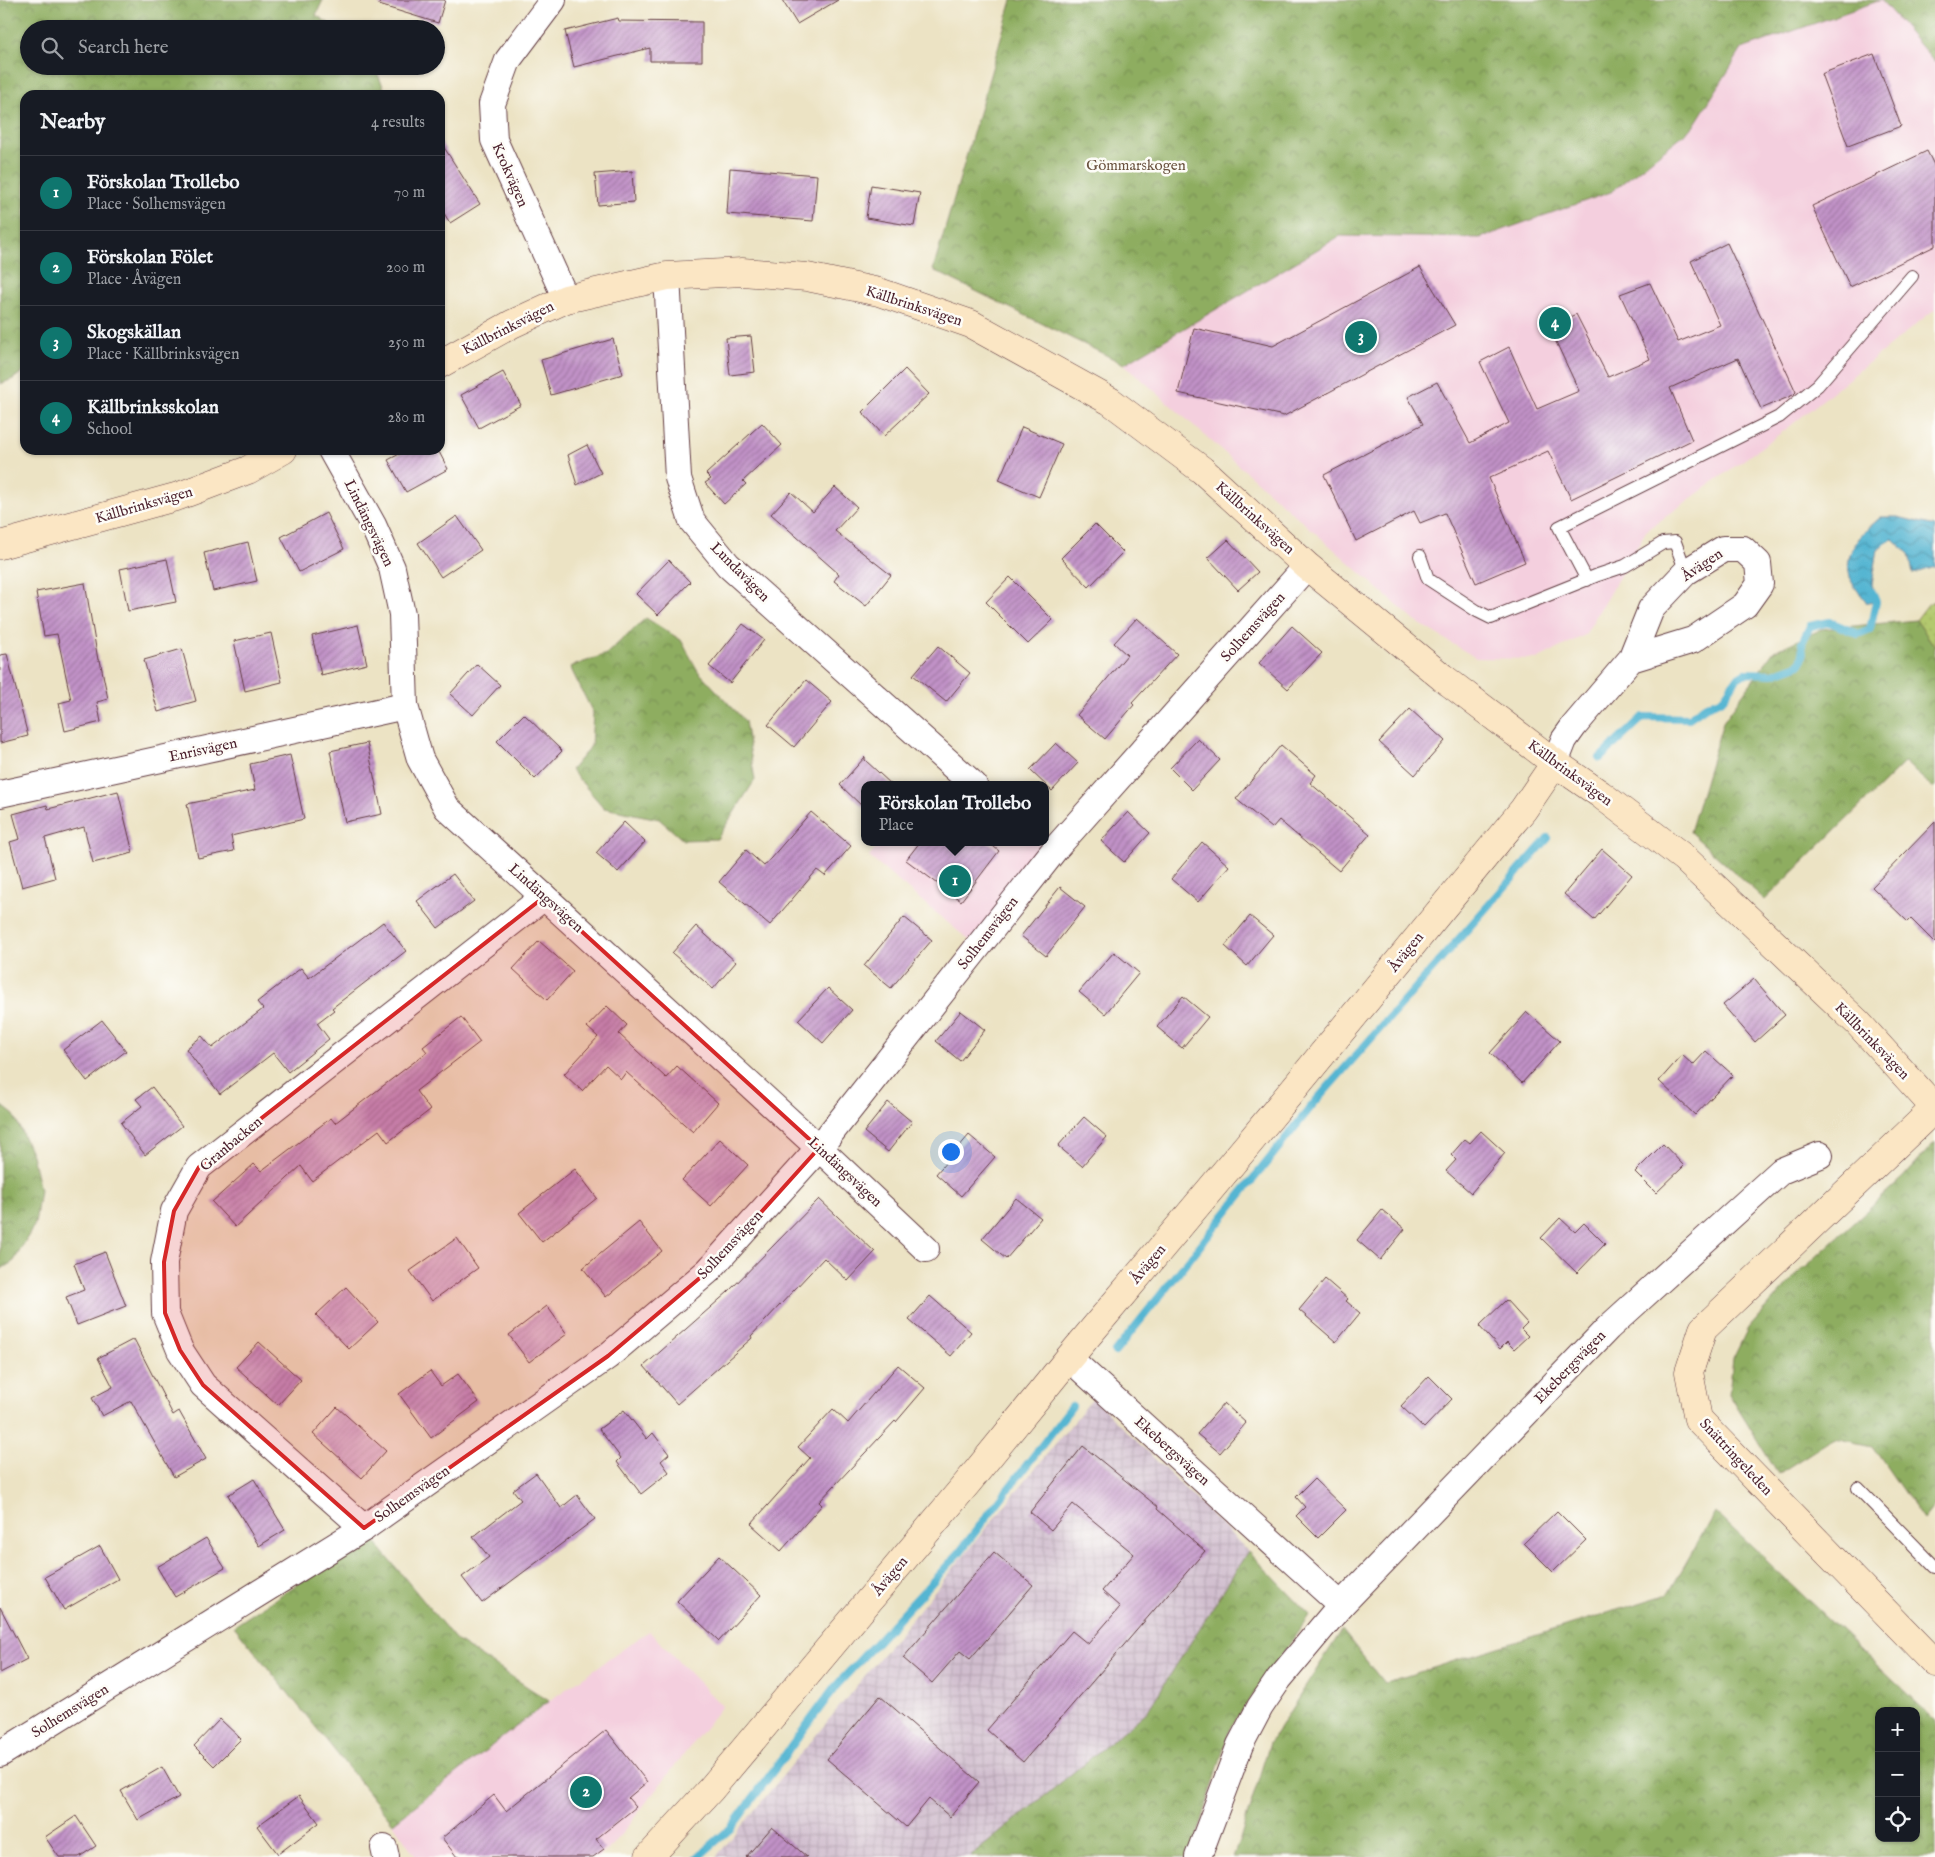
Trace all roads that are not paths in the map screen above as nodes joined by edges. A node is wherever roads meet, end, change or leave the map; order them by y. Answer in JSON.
{"nodes":[{"id":1,"x":553,"y":0,"type":"edge"},
{"id":2,"x":667,"y":276,"type":"junction"},
{"id":3,"x":1912,"y":276,"type":"dead end"},
{"id":4,"x":566,"y":299,"type":"junction"},
{"id":5,"x":445,"y":361,"type":"edge"},
{"id":6,"x":274,"y":455,"type":"edge"},
{"id":7,"x":334,"y":455,"type":"edge"},
{"id":8,"x":0,"y":545,"type":"edge"},
{"id":9,"x":1420,"y":556,"type":"dead end"},
{"id":10,"x":1308,"y":566,"type":"junction"},
{"id":11,"x":1686,"y":572,"type":"junction"},
{"id":12,"x":1587,"y":580,"type":"junction"},
{"id":13,"x":1631,"y":659,"type":"junction"},
{"id":14,"x":405,"y":706,"type":"junction"},
{"id":15,"x":1555,"y":763,"type":"junction"},
{"id":16,"x":970,"y":781,"type":"edge"},
{"id":17,"x":0,"y":794,"type":"edge"},
{"id":18,"x":1049,"y":844,"type":"edge"},
{"id":19,"x":1045,"y":848,"type":"edge"},
{"id":20,"x":544,"y":897,"type":"junction"},
{"id":21,"x":1935,"y":1108,"type":"edge"},
{"id":22,"x":819,"y":1148,"type":"junction"},
{"id":23,"x":1820,"y":1155,"type":"dead end"},
{"id":24,"x":926,"y":1249,"type":"dead end"},
{"id":25,"x":1068,"y":1358,"type":"junction"},
{"id":26,"x":1858,"y":1488,"type":"dead end"},
{"id":27,"x":364,"y":1528,"type":"junction"},
{"id":28,"x":1935,"y":1567,"type":"edge"},
{"id":29,"x":1341,"y":1605,"type":"junction"},
{"id":30,"x":1935,"y":1664,"type":"edge"},
{"id":31,"x":0,"y":1754,"type":"edge"},
{"id":32,"x":649,"y":1857,"type":"edge"},
{"id":33,"x":1198,"y":1857,"type":"edge"}],
"edges":[{"from":1,"to":4,"type":"street","name":"Krokvägen"},
{"from":2,"to":4,"type":"street","name":"Källbrinksvägen"},
{"from":2,"to":10,"type":"street","name":"Källbrinksvägen"},
{"from":2,"to":16,"type":"street","name":"Lundavägen"},
{"from":3,"to":12,"type":"lane"},
{"from":4,"to":5,"type":"street","name":"Källbrinksvägen"},
{"from":6,"to":8,"type":"street","name":"Källbrinksvägen"},
{"from":7,"to":14,"type":"street","name":"Lindängsvägen"},
{"from":9,"to":12,"type":"lane"},
{"from":10,"to":15,"type":"street","name":"Källbrinksvägen"},
{"from":10,"to":18,"type":"street","name":"Solhemsvägen"},
{"from":11,"to":12,"type":"lane"},
{"from":11,"to":13,"type":"street","name":"Åvägen"},
{"from":11,"to":13,"type":"street","name":"Åvägen"},
{"from":13,"to":15,"type":"street","name":"Åvägen"},
{"from":14,"to":17,"type":"street","name":"Enrisvägen"},
{"from":14,"to":20,"type":"street","name":"Lindängsvägen"},
{"from":15,"to":21,"type":"street","name":"Källbrinksvägen"},
{"from":15,"to":25,"type":"street","name":"Åvägen"},
{"from":19,"to":22,"type":"street","name":"Solhemsvägen"},
{"from":20,"to":22,"type":"street","name":"Lindängsvägen"},
{"from":20,"to":27,"type":"street","name":"Granbacken"},
{"from":21,"to":30,"type":"street","name":"Snättringeleden"},
{"from":22,"to":24,"type":"street","name":"Lindängsvägen"},
{"from":22,"to":27,"type":"street","name":"Solhemsvägen"},
{"from":23,"to":29,"type":"street","name":"Ekebergsvägen"},
{"from":25,"to":29,"type":"street","name":"Ekebergsvägen"},
{"from":25,"to":32,"type":"street","name":"Åvägen"},
{"from":26,"to":28,"type":"lane"},
{"from":27,"to":31,"type":"street","name":"Solhemsvägen"},
{"from":29,"to":33,"type":"street","name":"Ekebergsvägen"}]}
